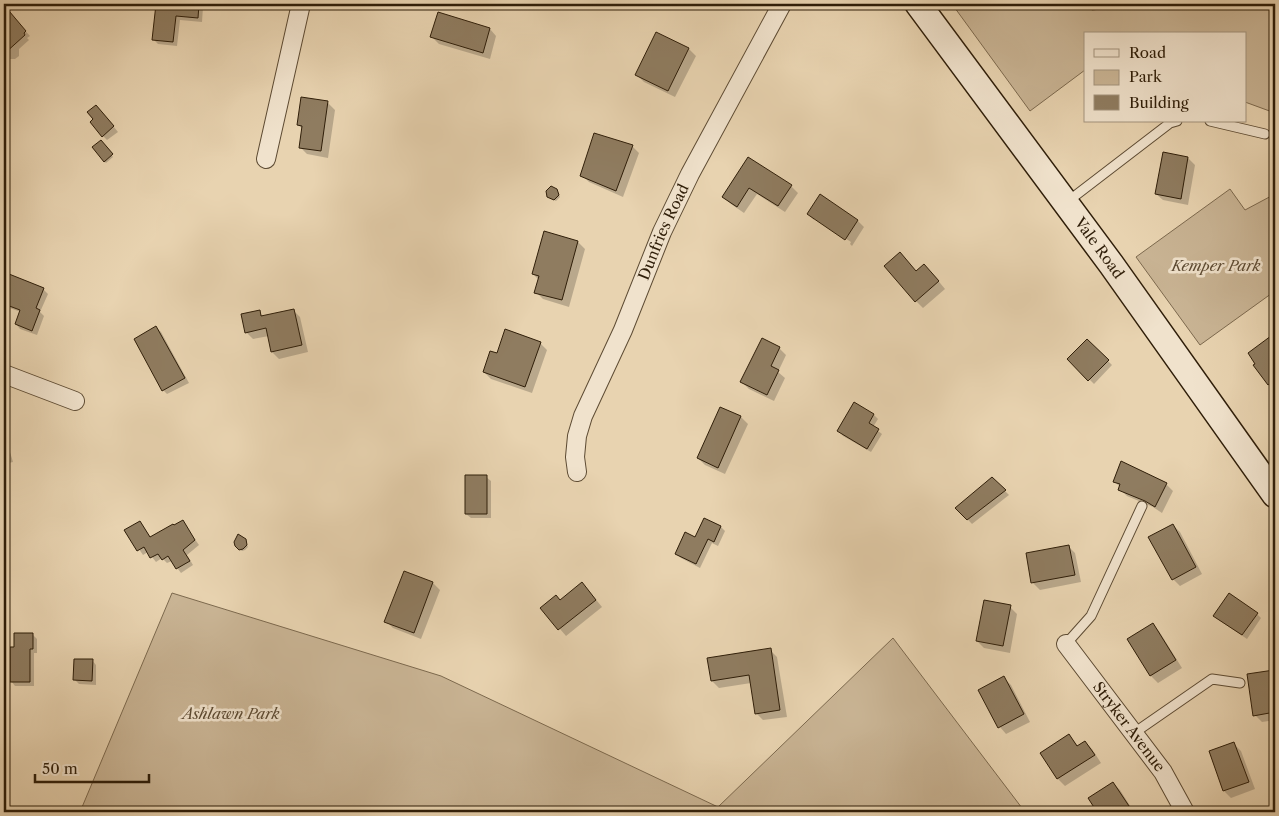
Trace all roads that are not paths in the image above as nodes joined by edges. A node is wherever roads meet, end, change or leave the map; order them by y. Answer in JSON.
{"nodes":[{"id":1,"x":301,"y":4,"type":"edge"},
{"id":2,"x":782,"y":4,"type":"edge"},
{"id":3,"x":918,"y":4,"type":"edge"},
{"id":4,"x":1173,"y":122,"type":"edge"},
{"id":5,"x":1214,"y":122,"type":"edge"},
{"id":6,"x":1265,"y":134,"type":"dead end"},
{"id":7,"x":266,"y":159,"type":"dead end"},
{"id":8,"x":1066,"y":203,"type":"junction"},
{"id":9,"x":4,"y":374,"type":"edge"},
{"id":10,"x":75,"y":401,"type":"dead end"},
{"id":11,"x":576,"y":472,"type":"dead end"},
{"id":12,"x":1275,"y":495,"type":"edge"},
{"id":13,"x":1142,"y":506,"type":"dead end"},
{"id":14,"x":1066,"y":644,"type":"joint"},
{"id":15,"x":1240,"y":683,"type":"dead end"},
{"id":16,"x":1134,"y":733,"type":"junction"},
{"id":17,"x":1185,"y":812,"type":"edge"}],
"edges":[{"from":1,"to":7,"type":"street"},
{"from":2,"to":11,"type":"street","name":"Dunfries Road"},
{"from":3,"to":8,"type":"main road","name":"Vale Road"},
{"from":4,"to":8,"type":"lane"},
{"from":5,"to":6,"type":"lane"},
{"from":8,"to":12,"type":"main road","name":"Vale Road"},
{"from":9,"to":10,"type":"street"},
{"from":13,"to":14,"type":"lane"},
{"from":14,"to":16,"type":"street","name":"Stryker Avenue"},
{"from":15,"to":16,"type":"lane"},
{"from":16,"to":17,"type":"street","name":"Stryker Avenue"}]}
